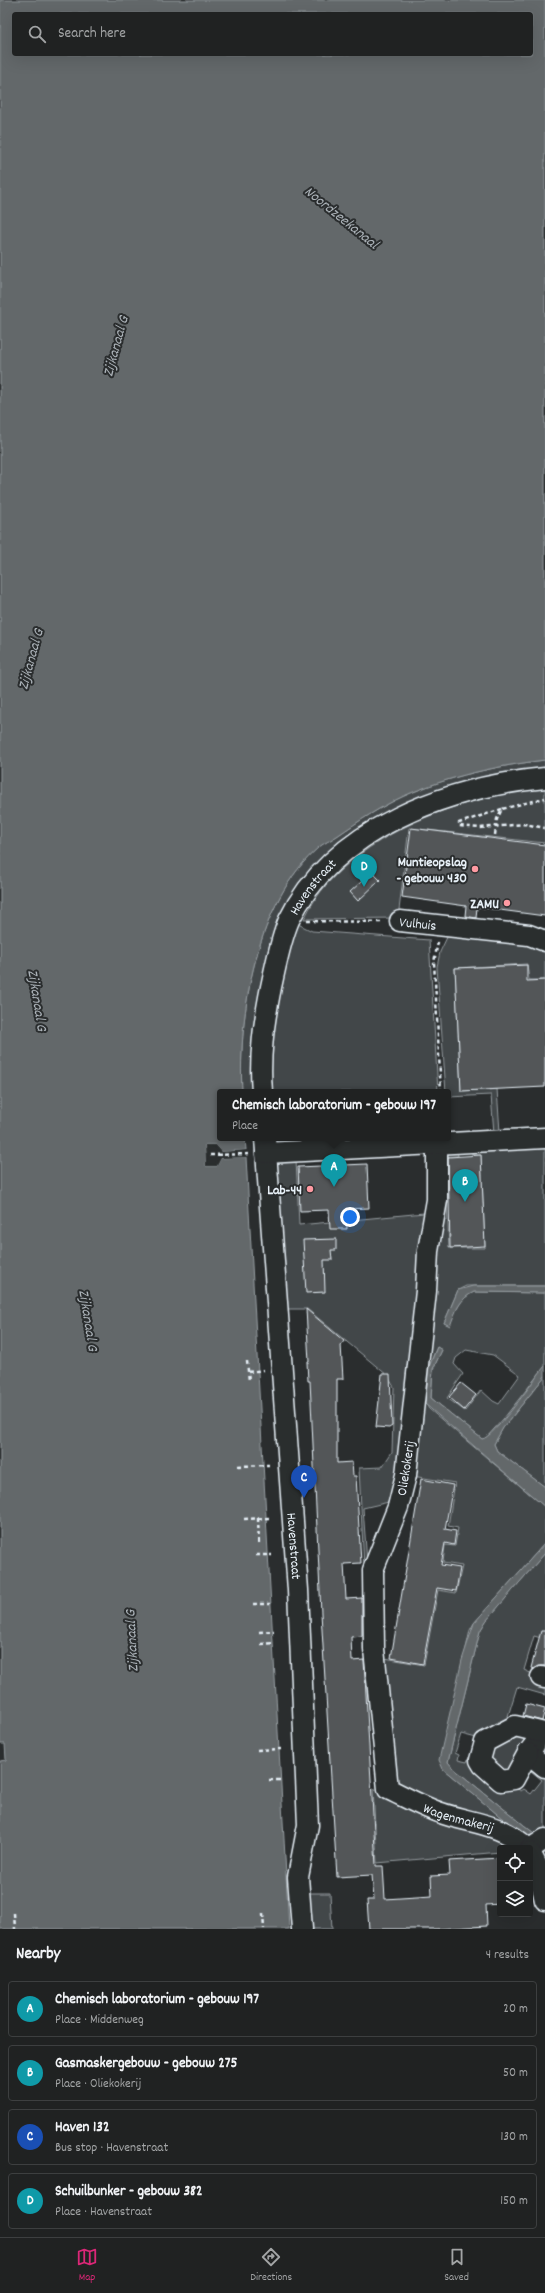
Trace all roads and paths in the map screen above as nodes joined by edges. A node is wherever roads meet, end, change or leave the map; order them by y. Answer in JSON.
{"nodes":[{"id":1,"x":545,"y":778,"type":"edge"},
{"id":2,"x":545,"y":798,"type":"edge"},
{"id":3,"x":502,"y":809,"type":"junction"},
{"id":4,"x":495,"y":827,"type":"junction"},
{"id":5,"x":545,"y":828,"type":"edge"},
{"id":6,"x":495,"y":835,"type":"dead end"},
{"id":7,"x":289,"y":921,"type":"junction"},
{"id":8,"x":400,"y":921,"type":"joint"},
{"id":9,"x":441,"y":926,"type":"junction"},
{"id":10,"x":545,"y":941,"type":"edge"},
{"id":11,"x":262,"y":1089,"type":"edge"},
{"id":12,"x":441,"y":1089,"type":"edge"},
{"id":13,"x":545,"y":1138,"type":"edge"},
{"id":14,"x":436,"y":1143,"type":"junction"},
{"id":15,"x":265,"y":1146,"type":"edge"},
{"id":16,"x":210,"y":1156,"type":"dead end"},
{"id":17,"x":247,"y":1361,"type":"dead end"},
{"id":18,"x":264,"y":1370,"type":"dead end"},
{"id":19,"x":248,"y":1372,"type":"junction"},
{"id":20,"x":249,"y":1381,"type":"dead end"},
{"id":21,"x":269,"y":1465,"type":"dead end"},
{"id":22,"x":238,"y":1466,"type":"dead end"},
{"id":23,"x":258,"y":1518,"type":"junction"},
{"id":24,"x":270,"y":1518,"type":"dead end"},
{"id":25,"x":244,"y":1519,"type":"dead end"},
{"id":26,"x":260,"y":1546,"type":"dead end"},
{"id":27,"x":256,"y":1555,"type":"dead end"},
{"id":28,"x":272,"y":1555,"type":"dead end"},
{"id":29,"x":254,"y":1604,"type":"dead end"},
{"id":30,"x":270,"y":1604,"type":"dead end"},
{"id":31,"x":274,"y":1631,"type":"dead end"},
{"id":32,"x":259,"y":1632,"type":"dead end"},
{"id":33,"x":275,"y":1643,"type":"dead end"},
{"id":34,"x":261,"y":1644,"type":"dead end"},
{"id":35,"x":544,"y":1733,"type":"edge"},
{"id":36,"x":281,"y":1749,"type":"dead end"},
{"id":37,"x":257,"y":1750,"type":"dead end"},
{"id":38,"x":528,"y":1753,"type":"junction"},
{"id":39,"x":545,"y":1767,"type":"edge"},
{"id":40,"x":270,"y":1780,"type":"dead end"},
{"id":41,"x":283,"y":1780,"type":"dead end"},
{"id":42,"x":388,"y":1789,"type":"joint"},
{"id":43,"x":535,"y":1846,"type":"edge"},
{"id":44,"x":545,"y":1900,"type":"edge"},
{"id":45,"x":14,"y":1913,"type":"dead end"},
{"id":46,"x":263,"y":1914,"type":"dead end"},
{"id":47,"x":15,"y":1929,"type":"edge"},
{"id":48,"x":264,"y":1929,"type":"edge"},
{"id":49,"x":302,"y":1929,"type":"edge"}],
"edges":[{"from":1,"to":7,"type":"street","name":"Havenstraat"},
{"from":2,"to":3,"type":"path"},
{"from":3,"to":4,"type":"path"},
{"from":3,"to":4,"type":"path"},
{"from":4,"to":5,"type":"path"},
{"from":4,"to":6,"type":"path"},
{"from":7,"to":8,"type":"path","name":"Vulhuis"},
{"from":7,"to":11,"type":"street","name":"Havenstraat"},
{"from":8,"to":9,"type":"street","name":"Vulhuis"},
{"from":9,"to":10,"type":"street","name":"Vulhuis"},
{"from":9,"to":12,"type":"path"},
{"from":13,"to":14,"type":"street"},
{"from":14,"to":15,"type":"street"},
{"from":14,"to":42,"type":"street","name":"Oliekokerij"},
{"from":15,"to":16,"type":"path"},
{"from":15,"to":49,"type":"street","name":"Havenstraat"},
{"from":17,"to":19,"type":"path"},
{"from":18,"to":19,"type":"path"},
{"from":19,"to":20,"type":"path"},
{"from":21,"to":22,"type":"path"},
{"from":23,"to":24,"type":"path"},
{"from":23,"to":25,"type":"path"},
{"from":23,"to":26,"type":"path"},
{"from":27,"to":28,"type":"path"},
{"from":29,"to":30,"type":"path"},
{"from":31,"to":32,"type":"path"},
{"from":33,"to":34,"type":"path"},
{"from":35,"to":38,"type":"street"},
{"from":35,"to":38,"type":"street"},
{"from":36,"to":37,"type":"path"},
{"from":38,"to":39,"type":"street"},
{"from":40,"to":41,"type":"path"},
{"from":42,"to":43,"type":"street","name":"Wagenmakerij"},
{"from":43,"to":44,"type":"street","name":"Wagenmakerij"},
{"from":45,"to":47,"type":"path"},
{"from":46,"to":48,"type":"path"}]}
